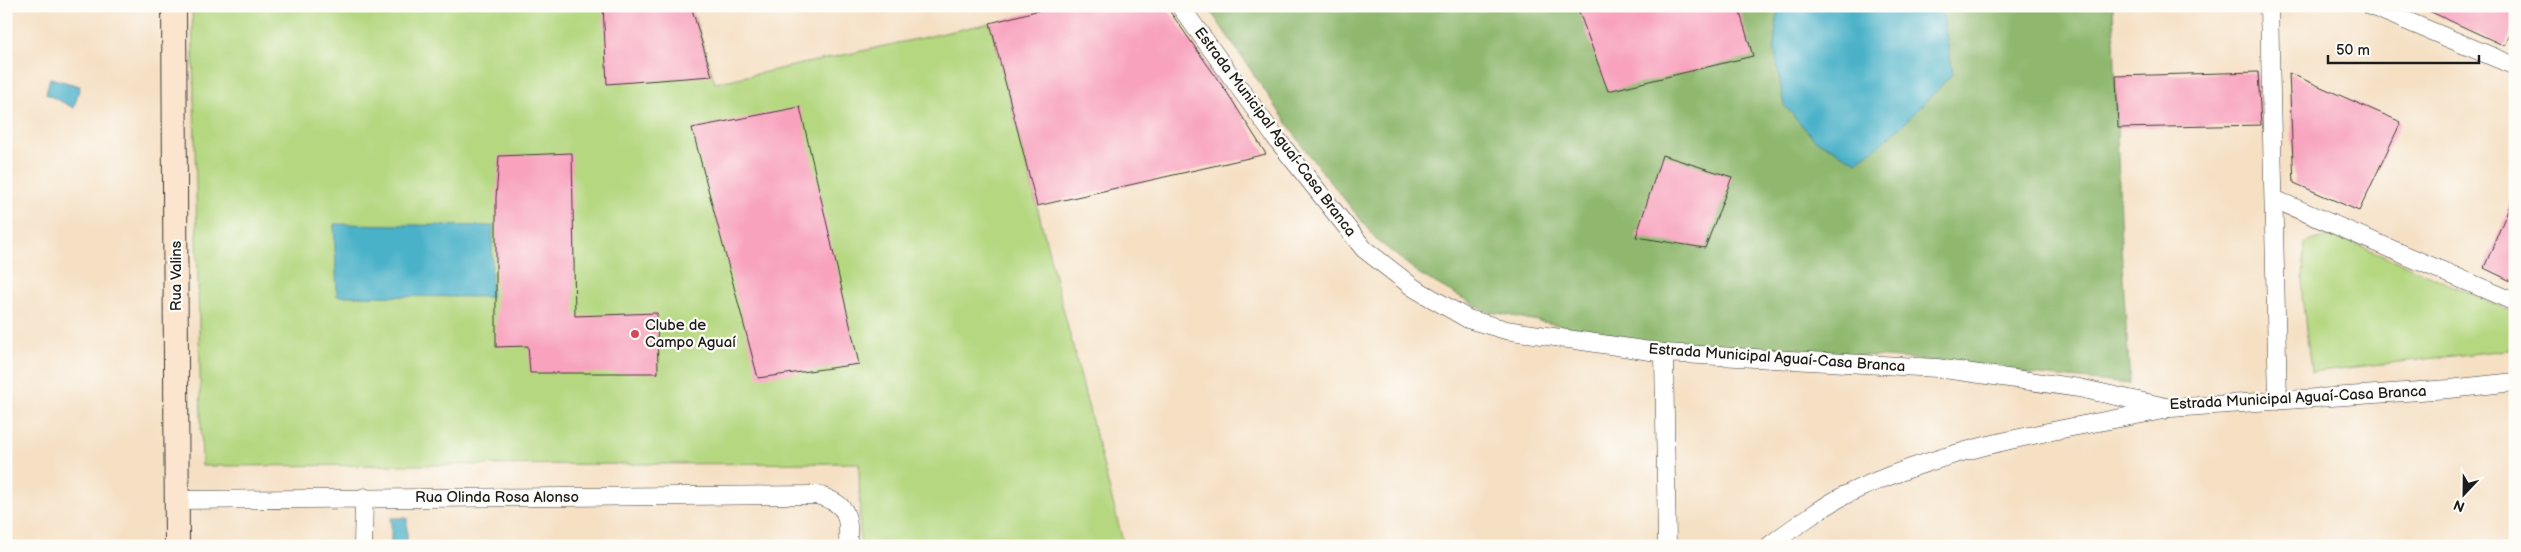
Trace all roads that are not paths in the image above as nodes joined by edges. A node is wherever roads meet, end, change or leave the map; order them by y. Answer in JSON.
{"nodes":[{"id":1,"x":174,"y":6,"type":"edge"},
{"id":2,"x":1180,"y":6,"type":"edge"},
{"id":3,"x":2269,"y":6,"type":"edge"},
{"id":4,"x":2371,"y":6,"type":"edge"},
{"id":5,"x":2401,"y":11,"type":"edge"},
{"id":6,"x":2515,"y":66,"type":"edge"},
{"id":7,"x":2274,"y":199,"type":"junction"},
{"id":8,"x":2515,"y":302,"type":"edge"},
{"id":9,"x":1664,"y":353,"type":"junction"},
{"id":10,"x":2515,"y":382,"type":"edge"},
{"id":11,"x":2278,"y":401,"type":"junction"},
{"id":12,"x":2172,"y":408,"type":"junction"},
{"id":13,"x":364,"y":497,"type":"junction"},
{"id":14,"x":177,"y":500,"type":"junction"},
{"id":15,"x":177,"y":546,"type":"edge"},
{"id":16,"x":363,"y":546,"type":"edge"},
{"id":17,"x":848,"y":546,"type":"edge"},
{"id":18,"x":1668,"y":546,"type":"edge"},
{"id":19,"x":1769,"y":546,"type":"edge"}],
"edges":[{"from":1,"to":14,"type":"street","name":"Rua Valins"},
{"from":2,"to":9,"type":"street","name":"Estrada Municipal Aguaí-Casa Branca"},
{"from":3,"to":7,"type":"street"},
{"from":4,"to":5,"type":"street"},
{"from":5,"to":6,"type":"street"},
{"from":7,"to":8,"type":"street"},
{"from":7,"to":11,"type":"street"},
{"from":9,"to":12,"type":"street","name":"Estrada Municipal Aguaí-Casa Branca"},
{"from":9,"to":18,"type":"street"},
{"from":10,"to":11,"type":"street","name":"Estrada Municipal Aguaí-Casa Branca"},
{"from":11,"to":12,"type":"street","name":"Estrada Municipal Aguaí-Casa Branca"},
{"from":12,"to":19,"type":"street"},
{"from":13,"to":14,"type":"street","name":"Rua Olinda Rosa Alonso"},
{"from":13,"to":16,"type":"street"},
{"from":13,"to":17,"type":"street","name":"Rua Olinda Rosa Alonso"},
{"from":14,"to":15,"type":"street","name":"Rua Valins"}]}
